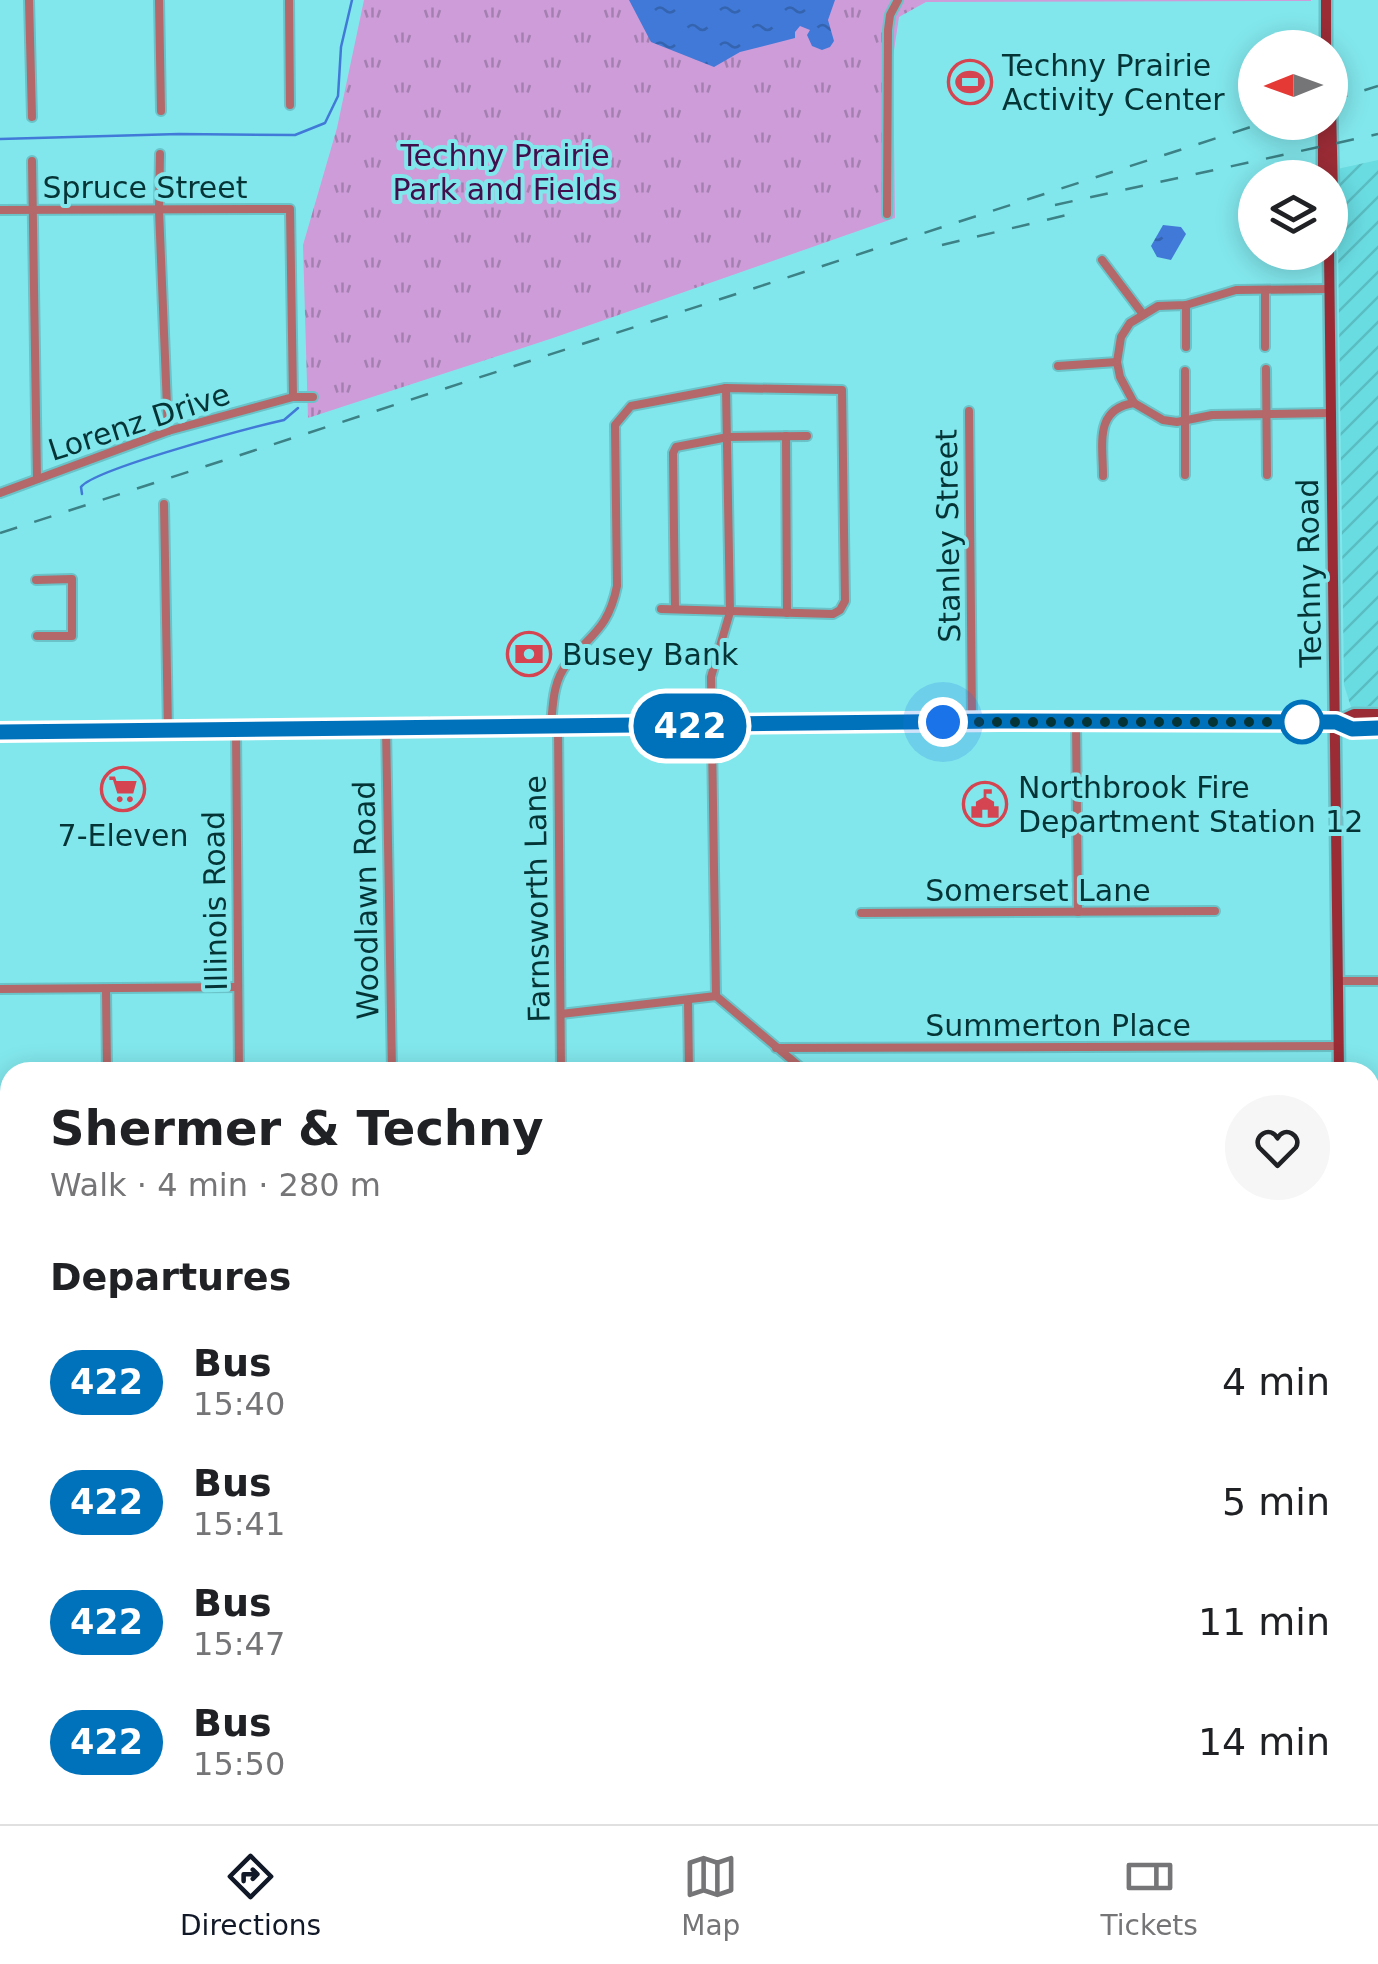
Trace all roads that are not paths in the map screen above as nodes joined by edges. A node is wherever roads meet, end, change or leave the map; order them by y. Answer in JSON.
{"nodes":[{"id":1,"x":30,"y":0,"type":"edge"},
{"id":2,"x":159,"y":0,"type":"edge"},
{"id":3,"x":289,"y":0,"type":"edge"},
{"id":4,"x":898,"y":0,"type":"edge"},
{"id":5,"x":1326,"y":0,"type":"edge"},
{"id":6,"x":1326,"y":30,"type":"edge"},
{"id":7,"x":290,"y":105,"type":"dead end"},
{"id":8,"x":161,"y":111,"type":"dead end"},
{"id":9,"x":32,"y":117,"type":"dead end"},
{"id":10,"x":160,"y":154,"type":"dead end"},
{"id":11,"x":32,"y":161,"type":"dead end"},
{"id":12,"x":0,"y":210,"type":"edge"},
{"id":13,"x":32,"y":210,"type":"junction"},
{"id":14,"x":159,"y":210,"type":"junction"},
{"id":15,"x":887,"y":214,"type":"dead end"},
{"id":16,"x":1102,"y":260,"type":"dead end"},
{"id":17,"x":1329,"y":270,"type":"edge"},
{"id":18,"x":1330,"y":289,"type":"junction"},
{"id":19,"x":1265,"y":290,"type":"junction"},
{"id":20,"x":1186,"y":305,"type":"junction"},
{"id":21,"x":1142,"y":313,"type":"junction"},
{"id":22,"x":1186,"y":346,"type":"dead end"},
{"id":23,"x":1266,"y":347,"type":"dead end"},
{"id":24,"x":1117,"y":362,"type":"junction"},
{"id":25,"x":1058,"y":366,"type":"dead end"},
{"id":26,"x":1266,"y":369,"type":"dead end"},
{"id":27,"x":1185,"y":371,"type":"dead end"},
{"id":28,"x":726,"y":388,"type":"junction"},
{"id":29,"x":293,"y":396,"type":"junction"},
{"id":30,"x":312,"y":397,"type":"dead end"},
{"id":31,"x":1134,"y":403,"type":"junction"},
{"id":32,"x":969,"y":410,"type":"dead end"},
{"id":33,"x":1266,"y":413,"type":"junction"},
{"id":34,"x":1332,"y":413,"type":"junction"},
{"id":35,"x":1185,"y":420,"type":"junction"},
{"id":36,"x":168,"y":430,"type":"junction"},
{"id":37,"x":786,"y":436,"type":"junction"},
{"id":38,"x":808,"y":436,"type":"dead end"},
{"id":39,"x":728,"y":437,"type":"junction"},
{"id":40,"x":1186,"y":475,"type":"dead end"},
{"id":41,"x":1103,"y":476,"type":"dead end"},
{"id":42,"x":1267,"y":476,"type":"dead end"},
{"id":43,"x":37,"y":478,"type":"junction"},
{"id":44,"x":0,"y":493,"type":"edge"},
{"id":45,"x":164,"y":504,"type":"dead end"},
{"id":46,"x":36,"y":580,"type":"dead end"},
{"id":47,"x":660,"y":609,"type":"dead end"},
{"id":48,"x":674,"y":609,"type":"junction"},
{"id":49,"x":730,"y":612,"type":"junction"},
{"id":50,"x":786,"y":613,"type":"junction"},
{"id":51,"x":37,"y":636,"type":"dead end"},
{"id":52,"x":1378,"y":714,"type":"edge"},
{"id":53,"x":1076,"y":721,"type":"junction"},
{"id":54,"x":972,"y":722,"type":"junction"},
{"id":55,"x":1336,"y":722,"type":"junction"},
{"id":56,"x":554,"y":725,"type":"junction"},
{"id":57,"x":713,"y":726,"type":"junction"},
{"id":58,"x":386,"y":727,"type":"junction"},
{"id":59,"x":1378,"y":728,"type":"edge"},
{"id":60,"x":168,"y":730,"type":"junction"},
{"id":61,"x":236,"y":730,"type":"junction"},
{"id":62,"x":0,"y":732,"type":"edge"},
{"id":63,"x":1078,"y":912,"type":"junction"},
{"id":64,"x":1215,"y":912,"type":"dead end"},
{"id":65,"x":861,"y":913,"type":"dead end"},
{"id":66,"x":1378,"y":981,"type":"edge"},
{"id":67,"x":1338,"y":982,"type":"junction"},
{"id":68,"x":238,"y":987,"type":"junction"},
{"id":69,"x":0,"y":988,"type":"edge"},
{"id":70,"x":106,"y":988,"type":"junction"},
{"id":71,"x":716,"y":996,"type":"junction"},
{"id":72,"x":688,"y":1000,"type":"junction"},
{"id":73,"x":561,"y":1014,"type":"junction"},
{"id":74,"x":1339,"y":1046,"type":"junction"},
{"id":75,"x":776,"y":1048,"type":"junction"},
{"id":76,"x":107,"y":1062,"type":"edge"},
{"id":77,"x":239,"y":1062,"type":"edge"},
{"id":78,"x":392,"y":1062,"type":"edge"},
{"id":79,"x":561,"y":1062,"type":"edge"},
{"id":80,"x":689,"y":1062,"type":"edge"},
{"id":81,"x":794,"y":1062,"type":"edge"},
{"id":82,"x":1339,"y":1062,"type":"edge"}],
"edges":[{"from":1,"to":9,"type":"street"},
{"from":2,"to":8,"type":"street"},
{"from":3,"to":7,"type":"street"},
{"from":4,"to":15,"type":"street"},
{"from":5,"to":6,"type":"main road"},
{"from":10,"to":14,"type":"street"},
{"from":11,"to":13,"type":"street"},
{"from":12,"to":13,"type":"street","name":"Spruce Street"},
{"from":13,"to":14,"type":"street","name":"Spruce Street"},
{"from":13,"to":43,"type":"street"},
{"from":14,"to":29,"type":"street","name":"Spruce Street"},
{"from":14,"to":36,"type":"street"},
{"from":16,"to":21,"type":"street"},
{"from":17,"to":18,"type":"main road","name":"Techny Road"},
{"from":18,"to":19,"type":"street"},
{"from":18,"to":34,"type":"main road","name":"Techny Road"},
{"from":19,"to":20,"type":"street"},
{"from":19,"to":23,"type":"street"},
{"from":20,"to":21,"type":"street"},
{"from":20,"to":22,"type":"street"},
{"from":21,"to":24,"type":"street"},
{"from":24,"to":25,"type":"street"},
{"from":24,"to":31,"type":"street"},
{"from":26,"to":33,"type":"street"},
{"from":27,"to":35,"type":"street"},
{"from":28,"to":39,"type":"street"},
{"from":28,"to":50,"type":"street"},
{"from":28,"to":56,"type":"street","name":"Farnsworth Lane"},
{"from":29,"to":30,"type":"street","name":"Lorenz Drive"},
{"from":29,"to":36,"type":"street","name":"Lorenz Drive"},
{"from":31,"to":35,"type":"street"},
{"from":31,"to":41,"type":"street"},
{"from":32,"to":54,"type":"street","name":"Stanley Street"},
{"from":33,"to":34,"type":"street"},
{"from":33,"to":35,"type":"street"},
{"from":33,"to":42,"type":"street"},
{"from":34,"to":55,"type":"main road","name":"Techny Road"},
{"from":35,"to":40,"type":"street"},
{"from":36,"to":43,"type":"street","name":"Lorenz Drive"},
{"from":37,"to":38,"type":"street"},
{"from":37,"to":39,"type":"street"},
{"from":37,"to":50,"type":"street"},
{"from":39,"to":48,"type":"street"},
{"from":39,"to":49,"type":"street"},
{"from":43,"to":44,"type":"street","name":"Lorenz Drive"},
{"from":45,"to":60,"type":"street"},
{"from":46,"to":51,"type":"street"},
{"from":47,"to":48,"type":"street"},
{"from":48,"to":49,"type":"street"},
{"from":49,"to":50,"type":"street"},
{"from":49,"to":57,"type":"street"},
{"from":52,"to":55,"type":"main road"},
{"from":53,"to":54,"type":"main road"},
{"from":53,"to":55,"type":"main road"},
{"from":53,"to":63,"type":"street"},
{"from":54,"to":57,"type":"main road"},
{"from":55,"to":59,"type":"main road"},
{"from":55,"to":67,"type":"main road","name":"Techny Road"},
{"from":56,"to":57,"type":"main road"},
{"from":56,"to":58,"type":"main road"},
{"from":56,"to":73,"type":"street","name":"Farnsworth Lane"},
{"from":57,"to":71,"type":"street"},
{"from":58,"to":61,"type":"main road"},
{"from":58,"to":78,"type":"street","name":"Woodlawn Road"},
{"from":60,"to":61,"type":"main road"},
{"from":60,"to":62,"type":"main road"},
{"from":61,"to":68,"type":"street","name":"Illinois Road"},
{"from":63,"to":64,"type":"street","name":"Somerset Lane"},
{"from":63,"to":65,"type":"street","name":"Somerset Lane"},
{"from":66,"to":67,"type":"street"},
{"from":67,"to":74,"type":"main road","name":"Techny Road"},
{"from":68,"to":70,"type":"street"},
{"from":68,"to":77,"type":"street","name":"Illinois Road"},
{"from":69,"to":70,"type":"street"},
{"from":70,"to":76,"type":"street"},
{"from":71,"to":72,"type":"street"},
{"from":71,"to":75,"type":"street"},
{"from":72,"to":73,"type":"street"},
{"from":72,"to":80,"type":"street"},
{"from":73,"to":79,"type":"street","name":"Farnsworth Lane"},
{"from":74,"to":75,"type":"street","name":"Summerton Place"},
{"from":74,"to":82,"type":"main road","name":"Techny Road"},
{"from":75,"to":81,"type":"street"}]}
